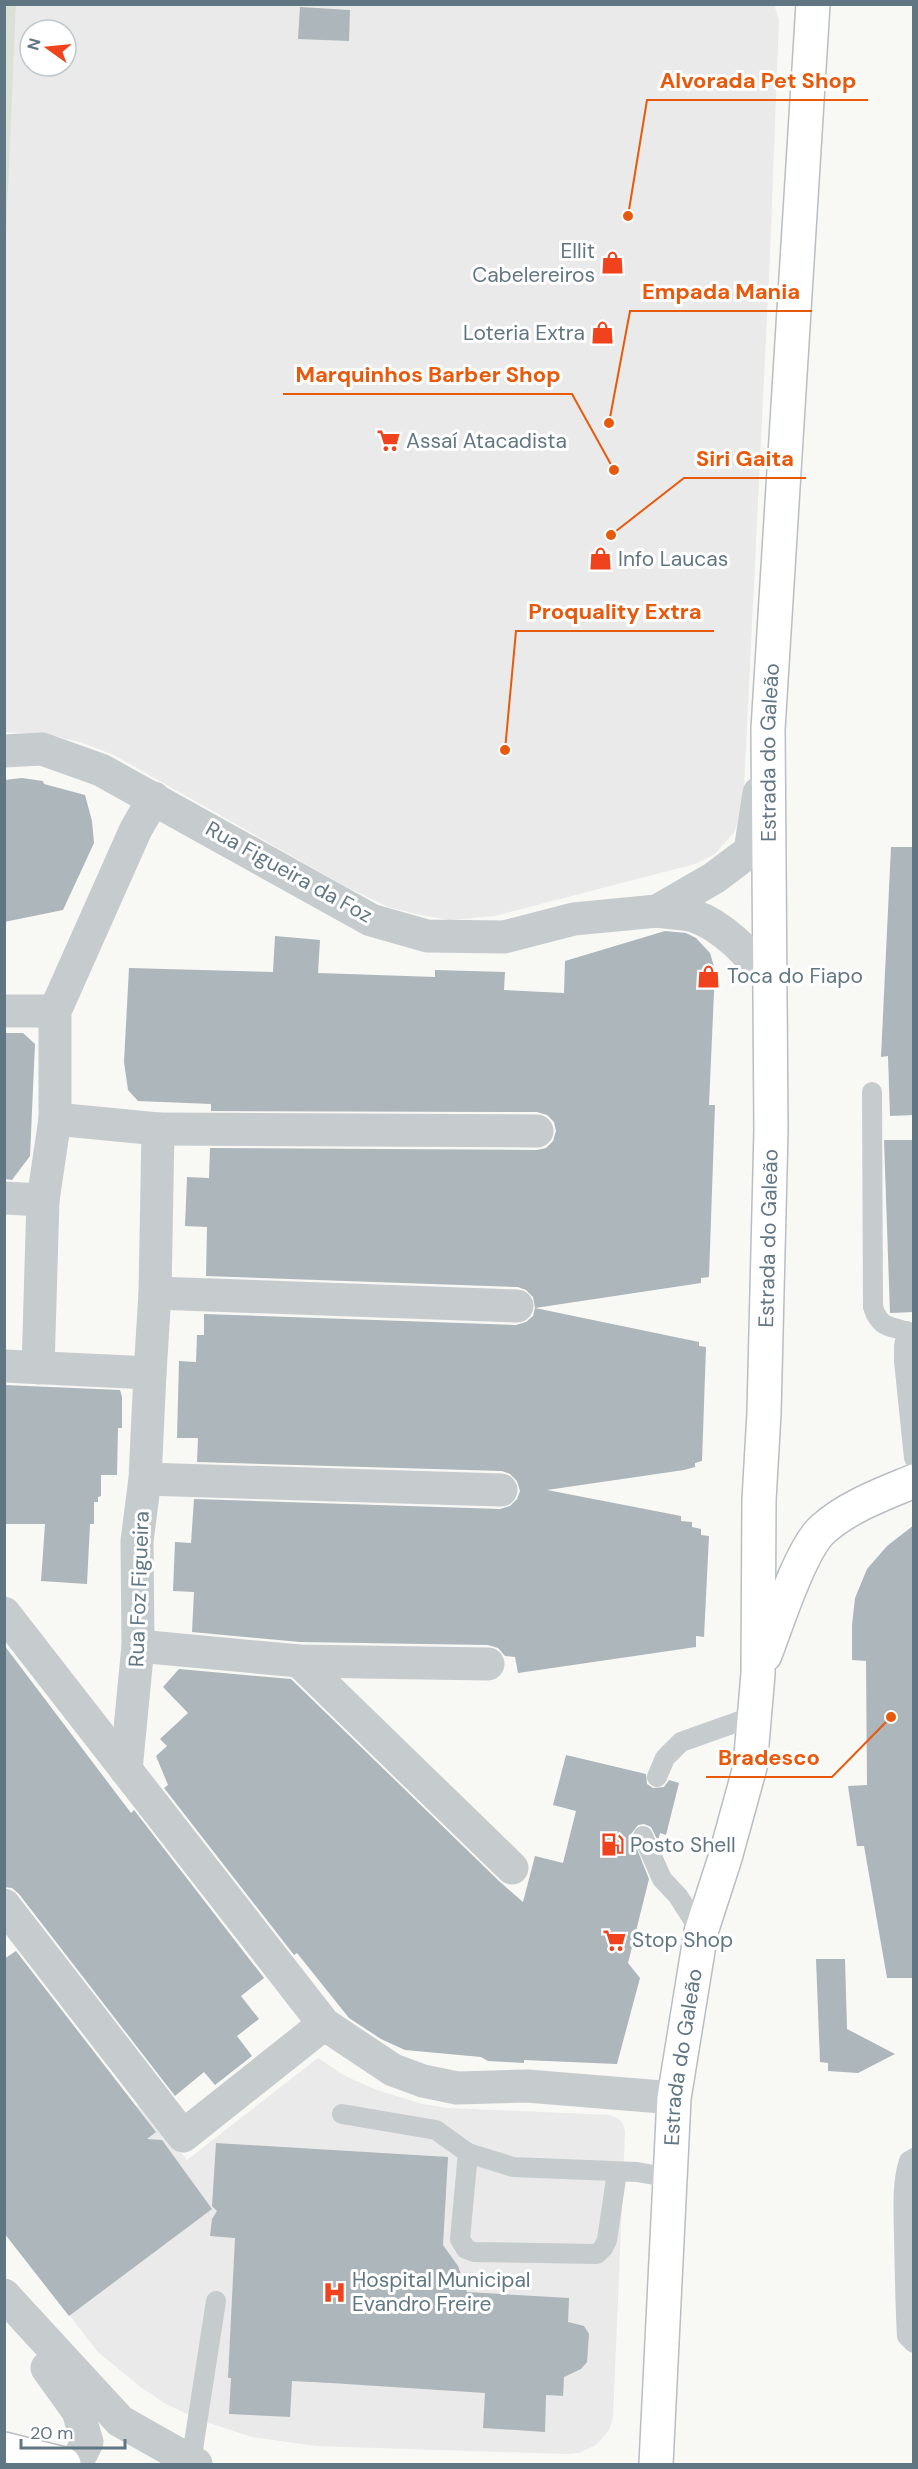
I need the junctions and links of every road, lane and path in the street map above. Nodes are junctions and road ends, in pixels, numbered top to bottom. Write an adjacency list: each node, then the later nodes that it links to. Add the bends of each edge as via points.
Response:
1 (813, 4): 2 (main road, Estrada do Galeão)
2 (768, 729): 5 (street, Rua Figueira da Foz, via 750,851 714,878); 6 (main road, Estrada do Galeão)
3 (4, 751): 4 (street, Rua Figueira da Foz, via 42,749 101,770)
4 (154, 798): 5 (street, Rua Figueira da Foz, via 370,920 427,936 504,937 574,919); 8 (street, via 136,829)
5 (657, 911): 6 (street, Rua Figueira da Foz, via 694,916 712,926 750,956)
6 (769, 978): 31 (main road, Estrada do Galeão, via 771,1130 759,1500)
7 (4, 1011): 8 (street)
8 (55, 1011): 10 (street)
9 (873, 1092): 17 (lane, via 873,1307 884,1326)
10 (55, 1119): 11 (street); 14 (street)
11 (158, 1130): 12 (street); 15 (street, Rua Foz Figueira)
12 (537, 1131)
13 (4, 1198): 14 (street)
14 (43, 1200): 19 (street)
15 (155, 1293): 16 (street); 20 (street, Rua Foz Figueira)
16 (517, 1306)
17 (910, 1334): 21 (lane, via 904,1346 904,1361)
18 (4, 1366): 19 (street)
19 (38, 1368): 20 (street)
20 (150, 1373): 22 (street, Rua Foz Figueira)
21 (914, 1458)
22 (145, 1479): 24 (street); 28 (street, Rua Foz Figueira, via 137,1541)
23 (914, 1481): 25 (main road)
24 (501, 1490)
25 (880, 1495): 26 (main road); 31 (main road, via 847,1511 821,1530 793,1584)
26 (914, 1495)
27 (4, 1613): 33 (street)
28 (138, 1646): 29 (street); 33 (street, Rua Foz Figueira)
29 (299, 1661): 30 (street); 36 (street)
30 (488, 1664)
31 (758, 1674): 32 (main road, Estrada do Galeão)
32 (754, 1716): 34 (lane, via 681,1742 665,1758); 38 (main road, Estrada do Galeão, via 750,1767)
33 (126, 1770): 39 (street)
34 (657, 1777)
35 (643, 1836): 38 (lane, via 662,1879)
36 (512, 1868)
37 (4, 1905): 39 (street, via 183,2136)
38 (701, 1932): 40 (main road, Estrada do Galeão)
39 (324, 2024): 40 (street, via 393,2070 423,2081 457,2088 526,2086)
40 (674, 2098): 45 (main road, Estrada do Galeão)
41 (342, 2114): 42 (lane, via 436,2130)
42 (468, 2153): 44 (lane, via 513,2167); 44 (lane, via 460,2239 466,2249 474,2252 597,2254 608,2240)
43 (914, 2158): 49 (lane, via 909,2161 903,2195 905,2314 907,2336)
44 (617, 2172): 45 (lane)
45 (671, 2178): 54 (main road, Estrada do Galeão)
46 (4, 2295): 51 (street, via 120,2421)
47 (216, 2301): 51 (lane)
48 (4, 2307): 53 (street, via 78,2411 87,2442)
49 (914, 2343)
50 (4, 2449): 52 (main road)
51 (194, 2463)
52 (64, 2464)
53 (76, 2464)
54 (656, 2464)

